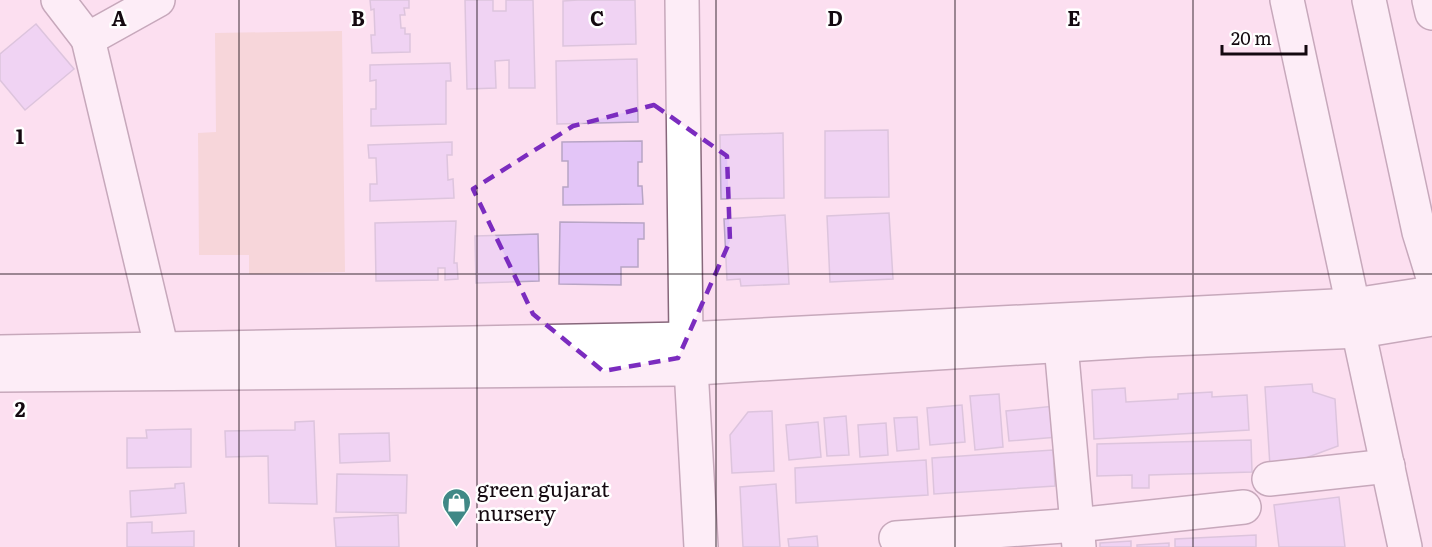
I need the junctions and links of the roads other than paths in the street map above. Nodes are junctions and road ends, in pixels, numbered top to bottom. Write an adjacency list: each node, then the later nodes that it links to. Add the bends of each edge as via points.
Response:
1 (58, 0): 8 (main road)
2 (158, 0): 8 (main road)
3 (682, 0): 16 (main road)
4 (1287, 0): 11 (main road)
5 (1370, 0): 9 (main road, via 1419,232)
6 (1429, 0): 7 (main road)
7 (1432, 13)
8 (88, 39): 14 (main road)
9 (1432, 274)
10 (1432, 293): 11 (main road)
11 (1357, 318): 12 (main road); 13 (main road); 16 (main road); 18 (main road)
12 (1432, 319)
13 (1061, 345): 16 (main road); 21 (main road)
14 (162, 350): 15 (main road); 16 (main road)
15 (0, 352)
16 (688, 353): 17 (main road); 23 (main road)
17 (0, 375)
18 (1388, 466): 19 (main road); 24 (main road)
19 (1269, 479)
20 (1244, 507): 21 (main road)
21 (1078, 536): 22 (main road)
22 (896, 538)
23 (701, 547)
24 (1405, 547)

